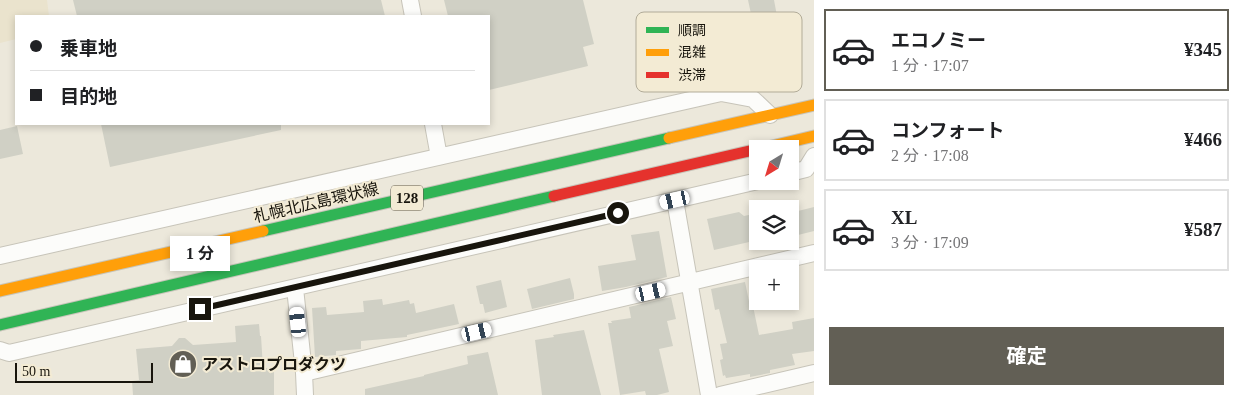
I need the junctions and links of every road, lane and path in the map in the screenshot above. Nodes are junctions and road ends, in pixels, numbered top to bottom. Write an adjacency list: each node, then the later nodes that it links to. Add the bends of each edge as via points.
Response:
1 (410, 0): 2 (street)
2 (413, 15)
3 (814, 105): 4 (main road, 札幌北広島環状線 / 128)
4 (770, 115): 10 (street, via 753,99 721,93); 18 (main road, 札幌北広島環状線 / 128)
5 (433, 125): 10 (street)
6 (814, 136): 7 (main road, 128)
7 (797, 140)
8 (749, 151): 19 (main road, 128)
9 (814, 156): 11 (street, via 806,169)
10 (439, 157): 15 (street)
11 (799, 171)
12 (749, 183): 13 (street)
13 (675, 200): 16 (street); 17 (street)
14 (814, 253): 16 (street)
15 (0, 256)
16 (689, 283): 22 (street); 24 (street)
17 (295, 288): 20 (street, via 9,353); 22 (street)
18 (0, 291)
19 (0, 325)
20 (0, 350)
21 (814, 372): 25 (street)
22 (304, 373): 23 (street)
23 (305, 395)
24 (709, 395)
25 (720, 395)

